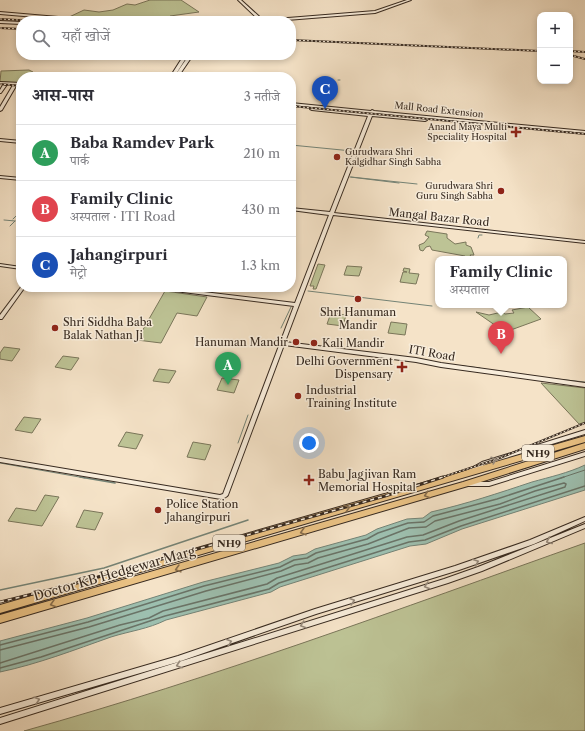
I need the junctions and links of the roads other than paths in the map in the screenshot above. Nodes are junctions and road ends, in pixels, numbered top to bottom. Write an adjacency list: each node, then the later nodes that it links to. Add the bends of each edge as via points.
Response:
1 (238, 0): 6 (street)
2 (410, 0): 7 (street, via 375,12)
3 (0, 13): 4 (street); 5 (street)
4 (31, 16)
5 (35, 16)
6 (256, 16)
7 (296, 18)
8 (0, 22): 9 (street)
9 (16, 23)
10 (183, 60): 12 (street)
11 (188, 60): 13 (street)
12 (175, 72)
13 (179, 72)
14 (2, 86): 15 (street); 16 (street); 18 (street)
15 (16, 86)
16 (13, 87): 17 (street); 21 (street)
17 (16, 87)
18 (0, 92)
19 (296, 105): 22 (street, Mall Road Extension)
20 (296, 107): 22 (street)
21 (0, 110)
22 (372, 113): 23 (street, Mall Road Extension); 24 (street, Mall Road Extension); 30 (street)
23 (585, 132)
24 (585, 135)
25 (0, 140): 26 (street)
26 (16, 142)
27 (0, 177): 28 (street)
28 (16, 179)
29 (296, 210): 30 (street, Mangal Bazar Road)
30 (332, 214): 31 (street, Mangal Bazar Road); 37 (street)
31 (585, 242)
32 (1, 267): 33 (street)
33 (16, 268)
34 (18, 292): 38 (street)
35 (192, 292): 37 (street)
36 (200, 292): 37 (street)
37 (297, 305): 41 (street)
38 (6, 308): 39 (street); 40 (street)
39 (0, 313)
40 (0, 318)
41 (282, 342): 42 (street, ITI Road); 47 (street, via 223,497)
42 (585, 385)
43 (585, 432): 48 (street, one-way to 43, via 484,463)
44 (585, 439): 48 (highway, NH9)
45 (585, 446): 49 (highway, NH9)
46 (585, 454): 49 (street, via 489,484)
47 (0, 460)
48 (459, 477): 51 (highway, Doctor KB Hedgewar Marg / NH9, one-way to 48)
49 (465, 484): 52 (highway, Doctor KB Hedgewar Marg, one-way to 52)
50 (584, 522): 53 (street, one-way to 50, via 178,659 315,612 457,568); 54 (street, one-way to 54, via 487,566 446,580)
51 (0, 609)
52 (0, 619)
53 (0, 711)
54 (0, 721)

